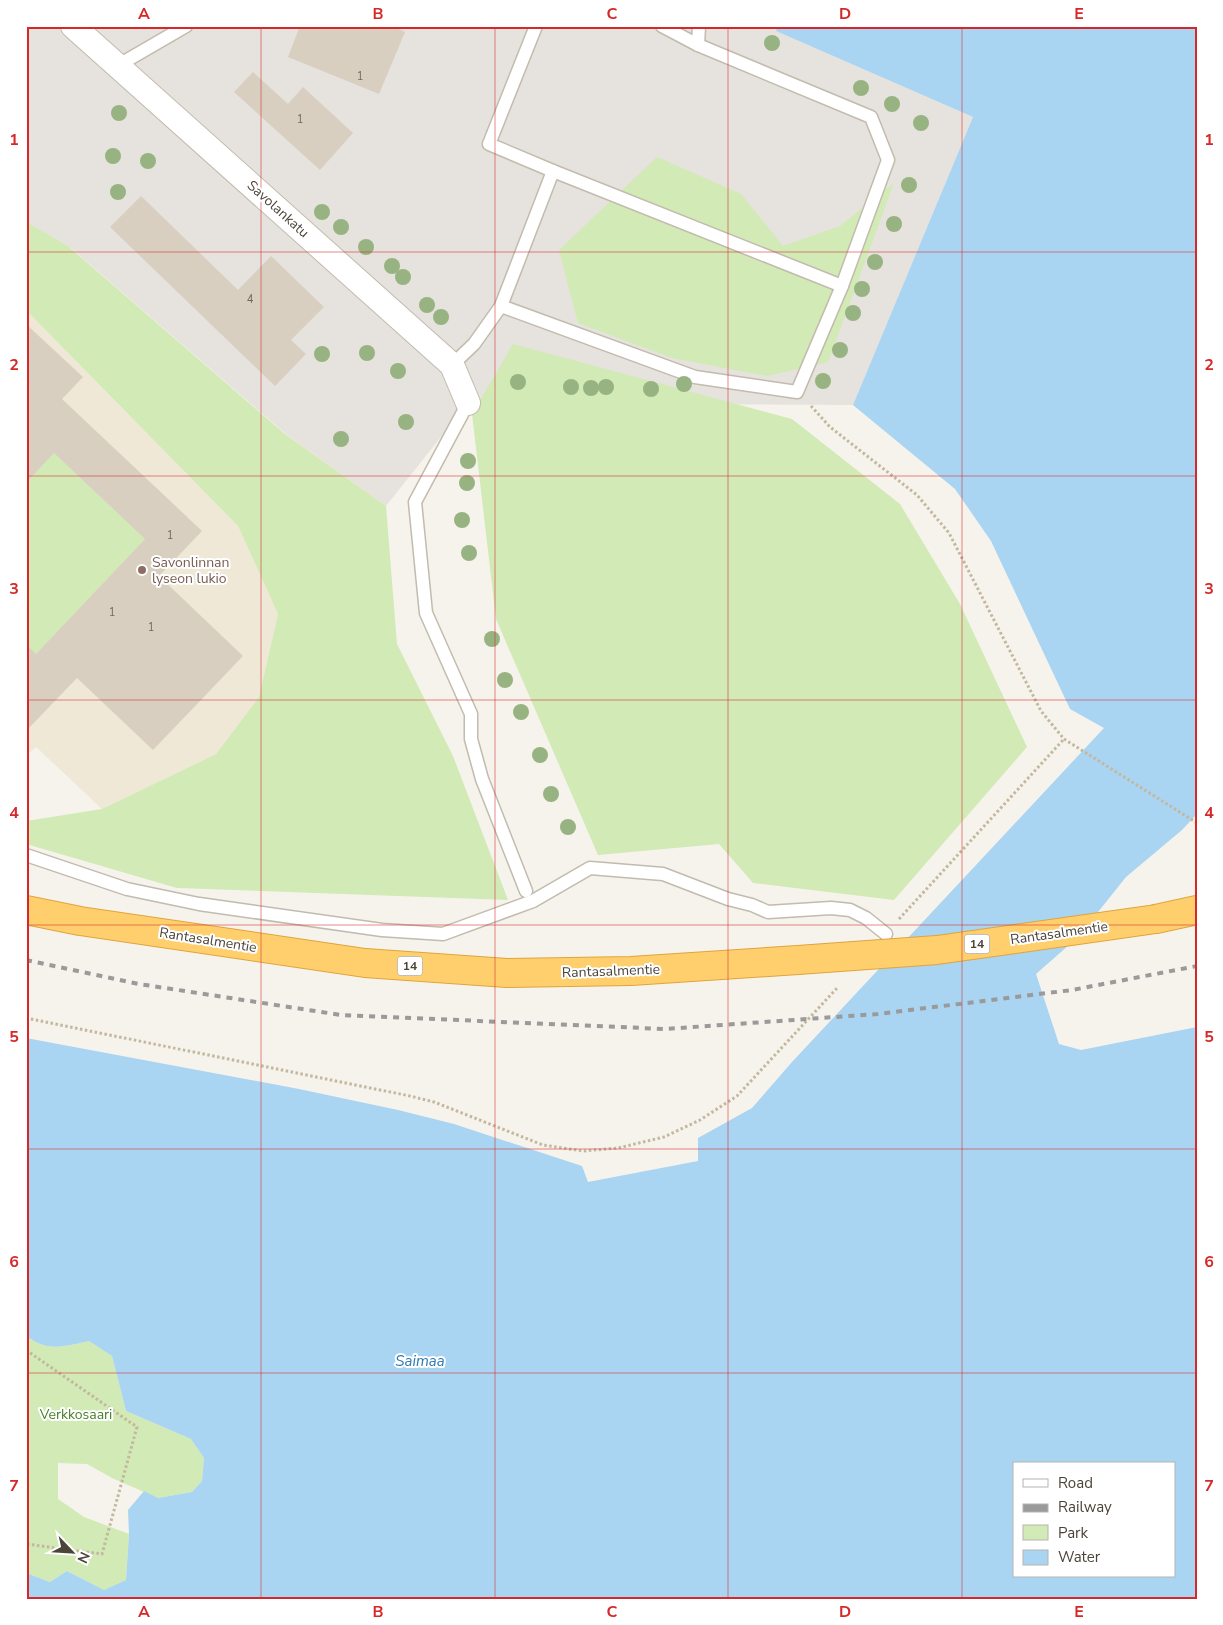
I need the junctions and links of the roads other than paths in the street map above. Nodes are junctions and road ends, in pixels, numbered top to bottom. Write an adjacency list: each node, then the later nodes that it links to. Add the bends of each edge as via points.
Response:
1 (72, 26): 7 (street, Savolankatu)
2 (186, 26): 7 (lane)
3 (536, 26): 8 (lane, via 489,144)
4 (662, 26): 6 (lane)
5 (699, 26): 6 (lane)
6 (698, 45): 9 (lane, via 871,117 888,160)
7 (117, 66): 11 (street, Savolankatu)
8 (553, 170): 9 (lane); 10 (lane)
9 (842, 286): 10 (lane, via 797,392 695,377)
10 (501, 306): 11 (lane, via 474,344)
11 (452, 365): 12 (street, Savolankatu)
12 (468, 404): 14 (lane, via 415,502 426,613 471,714 471,739 482,779)
13 (26, 856): 17 (lane, via 127,889 199,904 382,930 443,934 533,901 590,868 663,874 768,912 850,910)
14 (526, 892)
15 (26, 910): 16 (highway, Rantasalmentie / 14, bridge, via 80,921 365,963 568,973 937,950)
16 (1197, 910)
17 (886, 934)

